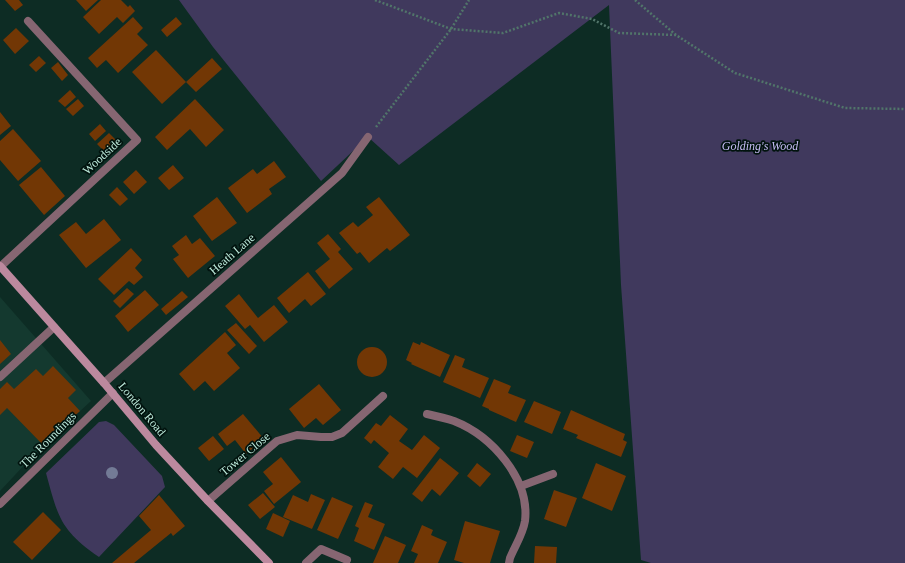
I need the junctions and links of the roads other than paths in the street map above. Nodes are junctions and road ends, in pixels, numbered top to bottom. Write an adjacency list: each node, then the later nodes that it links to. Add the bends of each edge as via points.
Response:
1 (28, 21): 3 (street, Woodside, via 137,140)
2 (368, 137): 6 (street, Heath Lane, via 342,173)
3 (0, 267): 4 (main road, London Road)
4 (54, 327): 5 (street); 6 (main road, London Road)
5 (0, 377)
6 (104, 383): 7 (main road, London Road)
7 (113, 393): 12 (main road, London Road, via 156,445); 13 (street, The Roundings)
8 (383, 396): 12 (street, Tower Close, via 342,433 332,437 297,435 277,441)
9 (427, 414): 11 (street, via 454,421 474,432 508,463)
10 (553, 474): 11 (street)
11 (521, 486): 17 (street, via 526,511 525,523)
12 (208, 501): 15 (main road, London Road)
13 (0, 504)
14 (347, 560): 16 (street, via 321,550)
15 (269, 563)
16 (306, 563)
17 (510, 563)

